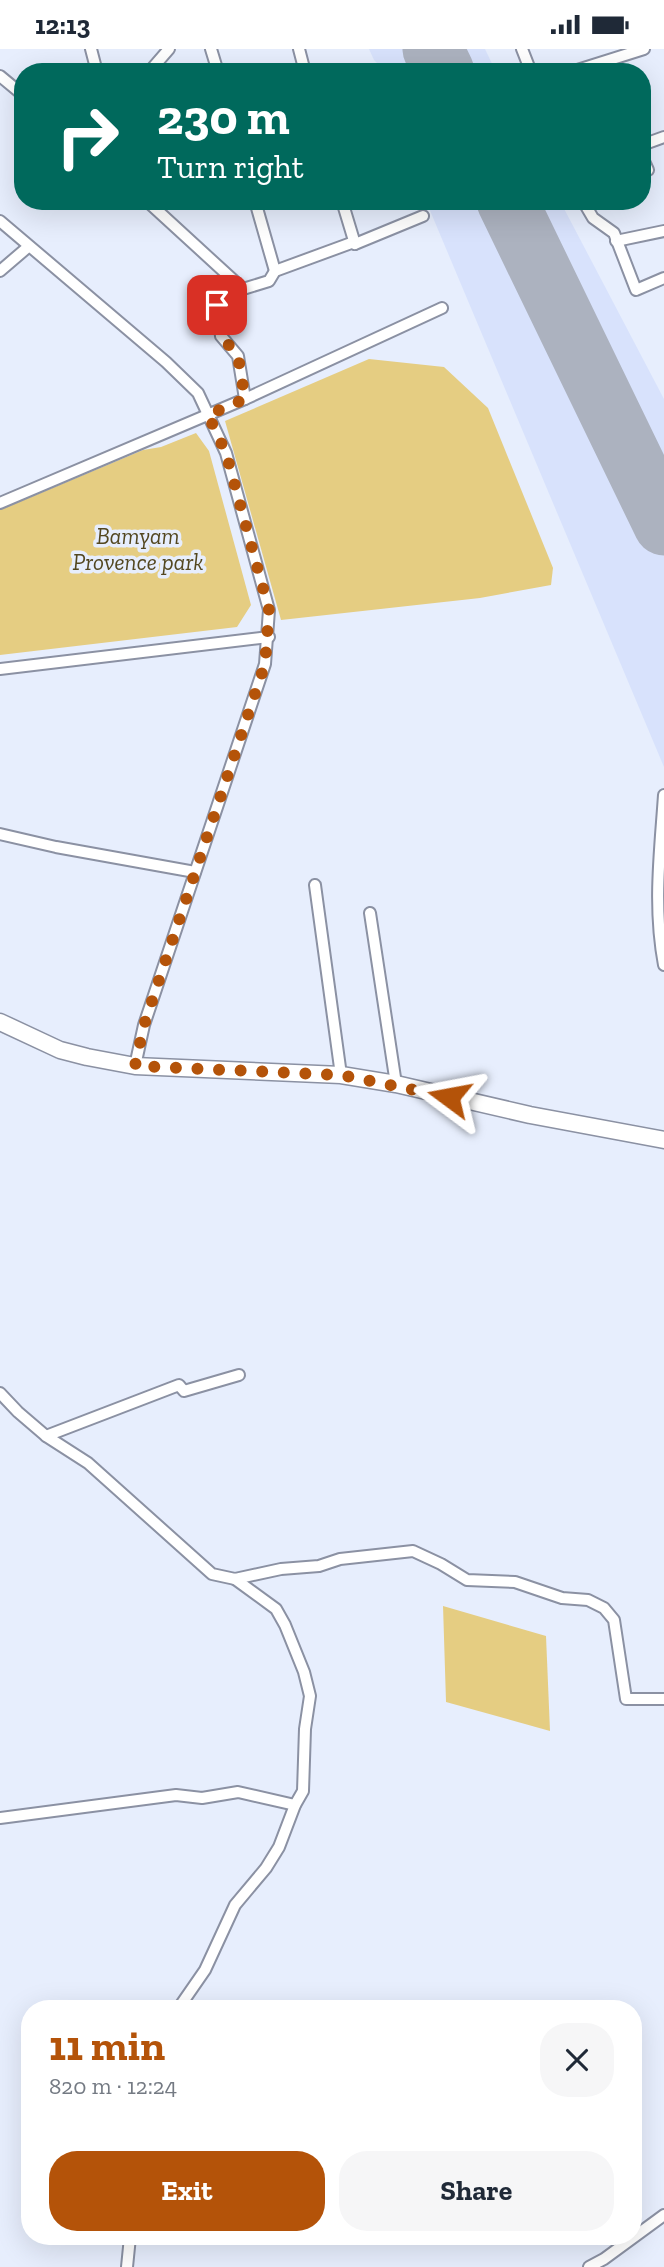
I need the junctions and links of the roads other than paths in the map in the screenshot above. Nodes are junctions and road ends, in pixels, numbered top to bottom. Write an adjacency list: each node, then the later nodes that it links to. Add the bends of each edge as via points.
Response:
1 (169, 49): 3 (street)
2 (644, 49): 4 (street)
3 (157, 63)
4 (600, 63)
5 (0, 76): 6 (street)
6 (14, 88)
7 (158, 210): 13 (street)
8 (167, 210): 13 (street)
9 (258, 210): 20 (street)
10 (345, 210): 17 (street)
11 (588, 210): 16 (street, via 614,233)
12 (423, 216): 17 (street)
13 (170, 220): 22 (street)
14 (0, 221): 18 (street)
15 (664, 231): 16 (street)
16 (616, 241): 21 (street, via 636,290)
17 (355, 244): 20 (street)
18 (28, 247): 19 (street); 25 (street, via 166,362 198,393)
19 (0, 271)
20 (275, 271): 22 (street, via 269,281)
21 (664, 278)
22 (243, 289): 24 (street, via 217,305 221,336 238,356)
23 (442, 308): 24 (street)
24 (245, 399): 25 (street)
25 (208, 415): 26 (street); 27 (street, via 226,453 269,610)
26 (0, 503)
27 (269, 638): 28 (street); 31 (street, via 265,664)
28 (0, 669)
29 (664, 795): 34 (street, via 657,929)
30 (0, 834): 31 (street)
31 (195, 872): 36 (street, via 144,1025)
32 (315, 885): 37 (street)
33 (370, 913): 38 (street)
34 (664, 965)
35 (1, 1023): 36 (street, via 60,1050)
36 (135, 1066): 37 (street)
37 (341, 1075): 38 (street)
38 (396, 1084): 39 (street)
39 (664, 1140)
40 (239, 1375): 42 (street, via 184,1391 179,1385)
41 (0, 1393): 42 (street)
42 (46, 1436): 43 (street, via 88,1463 212,1574)
43 (234, 1579): 44 (street, via 413,1551 467,1580 515,1582 604,1608 614,1620 626,1699); 45 (street, via 276,1609 304,1672 310,1696 304,1729 303,1791)
44 (664, 1699)
45 (295, 1805): 46 (street, via 238,1792 202,1798 176,1795); 47 (street, via 279,1847 234,1905 205,1970)
46 (0, 1818)
47 (184, 2000)
48 (664, 2215): 49 (street)
49 (642, 2231)
50 (129, 2245): 52 (street)
51 (623, 2245): 53 (street)
52 (127, 2267)
53 (589, 2267)

